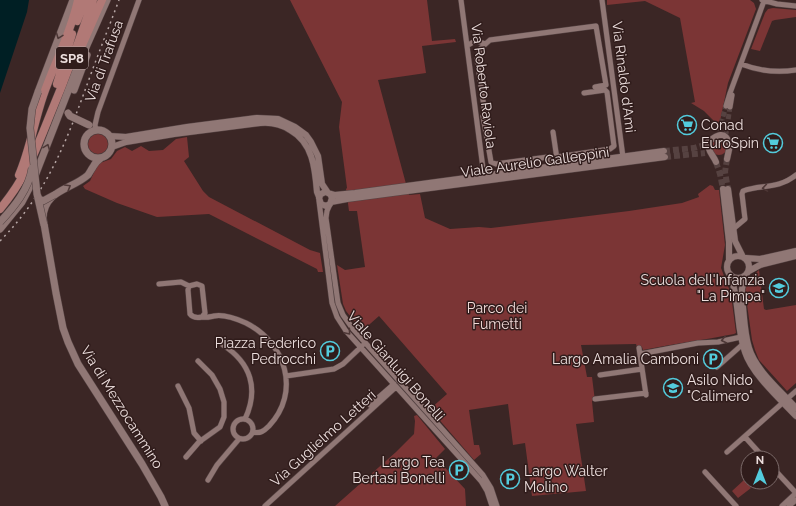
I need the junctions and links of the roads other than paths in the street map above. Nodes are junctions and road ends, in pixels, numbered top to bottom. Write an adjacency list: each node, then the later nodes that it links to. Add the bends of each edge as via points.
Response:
1 (73, 0): 30 (main road, one-way to 30, bridge, via 32,109 30,128)
2 (78, 0): 45 (main road, via 42,100 22,169)
3 (85, 0): 22 (main road, SP8)
4 (93, 0): 20 (main road, SP8)
5 (102, 0): 20 (main road)
6 (107, 0): 12 (main road)
7 (139, 0): 23 (street, Via di Trafusa, via 98,112)
8 (461, 0): 13 (street, Via Roberto Raviola)
9 (602, 0): 32 (street, Via Rinaldo d'Ami)
10 (763, 0): 11 (street); 16 (street)
11 (796, 6)
12 (95, 28): 23 (main road, bridge, via 83,68 67,106 70,116 89,125); 48 (main road, one-way to 12, via 22,202 33,181)
13 (468, 44): 14 (street, via 473,41); 15 (street); 37 (street, Via Roberto Raviola)
14 (485, 44): 15 (street); 18 (street, via 490,40 596,26 606,83)
15 (480, 49): 35 (street, via 477,58 491,162 496,164 548,157)
16 (741, 64): 17 (street, via 768,71); 21 (street)
17 (796, 70)
18 (595, 86)
19 (584, 93): 31 (street, via 605,90 607,92 614,146 610,149)
20 (58, 96): 22 (main road, SP8)
21 (728, 107)
22 (50, 116): 45 (main road, SP8, via 30,164)
23 (95, 131): 25 (main road, via 102,131); 33 (main road, via 85,139 85,148 92,157)
24 (553, 132): 31 (street)
25 (110, 136): 28 (main road); 39 (street, via 126,137 260,118 278,119 296,127 311,142 318,158 322,184)
26 (710, 141): 27 (street); 29 (street, via 708,146 711,156 723,157); 29 (street, via 717,134 726,136 730,143)
27 (704, 145)
28 (112, 147): 33 (main road); 43 (street, Viale Gianluigi Bonelli, via 126,142 187,132 263,123 274,124 293,132 307,146 313,161)
29 (729, 152): 34 (street)
30 (33, 156): 40 (main road, bridge); 46 (main road, bridge, via 28,183)
31 (557, 157): 35 (street)
32 (623, 157): 35 (street, Viale Aurelio Galleppini); 38 (street, Viale Aurelio Galleppini, via 665,154)
33 (102, 158): 41 (main road, Via di Mezzocammino, one-way to 33, via 82,179)
34 (727, 159)
35 (555, 166): 37 (street, Viale Aurelio Galleppini)
36 (796, 175): 49 (street, one-way to 49, via 775,186 744,191 742,193 745,219)
37 (484, 176): 38 (street, Viale Aurelio Galleppini)
38 (408, 188): 42 (street)
39 (329, 193): 42 (street); 43 (street, via 323,193); 44 (street)
40 (37, 194): 41 (main road, Via di Mezzocammino, bridge, via 39,199 43,200); 47 (main road, Via di Mezzocammino, bridge)
41 (54, 195): 47 (main road, Via di Mezzocammino, bridge, via 44,207)
42 (346, 196): 44 (street)
43 (319, 199): 44 (street, via 323,205); 63 (street, Viale Gianluigi Bonelli, one-way to 63, via 334,309 343,326)
44 (331, 202): 60 (street, Viale Gianluigi Bonelli, via 326,218 338,303 345,319)
45 (2, 207)
46 (0, 222)
47 (44, 225): 94 (main road, Via di Mezzocammino, via 64,332 74,356 139,458)
48 (0, 229)
49 (733, 229): 52 (street, via 735,244); 53 (street, via 726,189)
50 (796, 250): 52 (street, via 760,259)
51 (796, 256): 54 (street, via 760,265)
52 (744, 257): 53 (street, via 734,256); 54 (street, via 750,264)
53 (729, 260): 55 (street, via 727,267)
54 (747, 273): 55 (street, via 737,278); 75 (street, via 742,294 749,347 757,365)
55 (730, 274): 59 (street, via 736,293)
56 (159, 284): 57 (street, via 178,282)
57 (189, 286): 58 (street, via 202,286); 58 (street, via 190,314 195,317)
58 (204, 315): 70 (street, via 239,320 263,334 278,353)
59 (741, 336): 61 (street); 65 (street, one-way to 65)
60 (366, 343): 63 (street); 97 (street, Viale Gianluigi Bonelli, via 483,475)
61 (743, 344): 67 (street); 75 (street, via 754,370)
62 (223, 345): 79 (street, via 242,362 250,379 252,398)
63 (361, 347): 70 (street, via 338,367); 71 (street, Viale Gianluigi Bonelli)
64 (639, 348): 65 (street)
65 (640, 354): 68 (street)
66 (198, 361): 80 (street, via 212,374 221,391 224,408)
67 (717, 367)
68 (642, 369): 69 (street); 74 (street, via 646,395)
69 (600, 375)
70 (286, 376): 82 (street, via 286,396 280,411 264,430 259,433)
71 (395, 385): 76 (street); 95 (street, Via Guglielmo Letteri); 96 (street, Viale Gianluigi Bonelli, via 481,481)
72 (178, 386): 85 (street, via 189,408 194,434)
73 (796, 391): 75 (street)
74 (595, 399)
75 (785, 401): 77 (street); 78 (street); 83 (street)
76 (370, 405)
77 (796, 408)
78 (796, 416)
79 (245, 419): 81 (street, via 237,421); 82 (street, via 253,425)
80 (222, 425): 81 (street); 85 (street)
81 (233, 427): 84 (street, via 233,433)
82 (253, 432): 84 (street, via 248,438)
83 (745, 436): 86 (street); 87 (street)
84 (239, 439): 91 (street)
85 (201, 441): 88 (street)
86 (757, 450)
87 (727, 452)
88 (186, 457)
89 (705, 472): 98 (street)
90 (780, 475): 92 (street)
91 (208, 480)
92 (796, 493): 99 (street)
93 (796, 500): 100 (street)
94 (165, 506)
95 (265, 506)
96 (492, 506)
97 (497, 506)
98 (736, 506)
99 (782, 506)
100 (789, 506)

